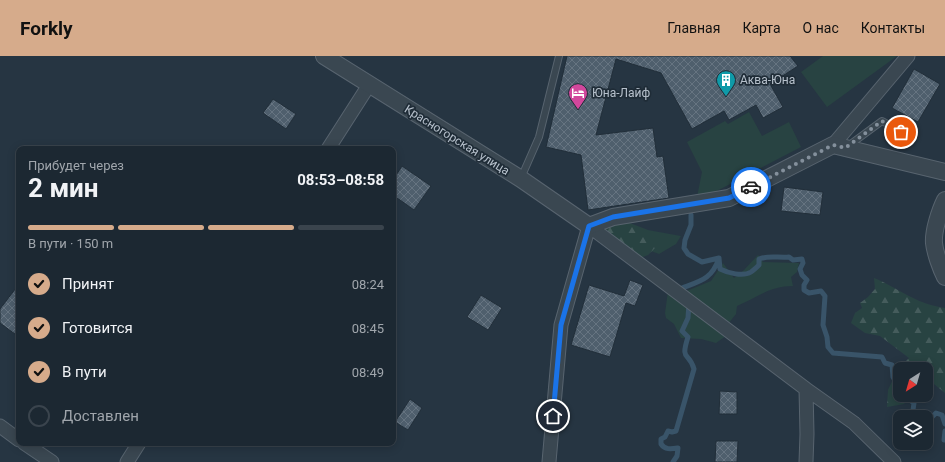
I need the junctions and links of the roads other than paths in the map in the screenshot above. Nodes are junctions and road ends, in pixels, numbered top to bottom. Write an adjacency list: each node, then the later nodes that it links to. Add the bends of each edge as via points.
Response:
1 (324, 56): 4 (street, Красногорская улица)
2 (559, 56): 9 (lane, via 539,137)
3 (908, 56): 7 (street)
4 (369, 85): 6 (street); 9 (street, Красногорская улица)
5 (901, 132): 7 (lane, via 882,121)
6 (330, 146)
7 (839, 146): 8 (street); 11 (street, via 729,198 613,217)
8 (945, 172)
9 (521, 179): 11 (street, Красногорская улица)
10 (945, 200): 12 (street, via 939,212 934,243)
11 (589, 226): 13 (street); 20 (street, via 561,325)
12 (945, 277)
13 (806, 389): 21 (street); 22 (street, via 854,423)
14 (0, 426): 15 (street)
15 (16, 438)
16 (28, 446): 18 (street)
17 (137, 446): 19 (street)
18 (52, 462)
19 (127, 462)
20 (549, 462)
21 (806, 462)
22 (894, 462)

